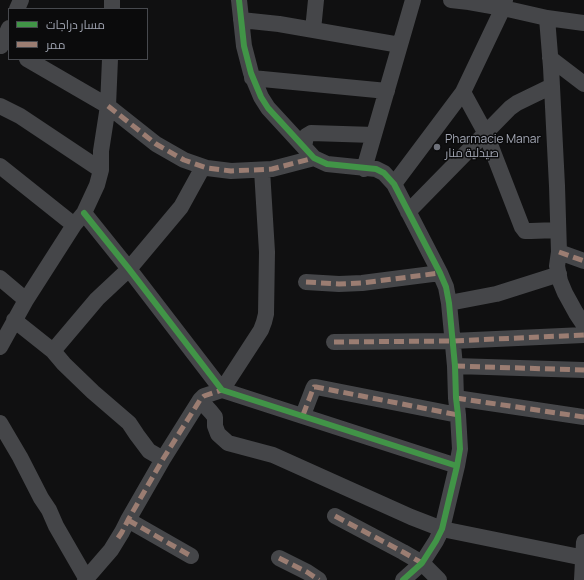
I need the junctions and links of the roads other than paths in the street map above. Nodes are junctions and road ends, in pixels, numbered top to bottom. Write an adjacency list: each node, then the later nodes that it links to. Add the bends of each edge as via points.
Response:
1 (239, 0): 7 (street)
2 (316, 0): 9 (street)
3 (413, 0): 11 (street)
4 (450, 0): 5 (street)
5 (504, 4): 6 (street); 20 (street)
6 (547, 18): 8 (street); 13 (street)
7 (241, 20): 9 (street); 16 (street)
8 (584, 23)
9 (313, 30): 11 (street)
10 (8, 31): 12 (street)
11 (400, 45): 19 (street)
12 (3, 47)
13 (550, 58): 17 (street); 18 (street)
14 (29, 60): 22 (street)
15 (110, 60): 22 (street)
16 (252, 78): 19 (street); 25 (street, via 268,108)
17 (584, 84)
18 (552, 86): 23 (street, via 510,108); 34 (street)
19 (387, 91): 24 (street)
20 (463, 92): 23 (street); 31 (street)
21 (0, 106): 29 (street, via 20,116)
22 (108, 106): 27 (street, via 156,144 184,160); 29 (street, via 101,151)
23 (486, 134): 32 (street); 34 (street, via 525,231)
24 (374, 135): 25 (street, via 311,133 306,136); 28 (street)
25 (309, 152): 28 (street, via 327,164); 30 (street, via 272,169)
26 (0, 166): 33 (street)
27 (203, 167): 30 (street, via 231,171); 37 (street, via 181,207)
28 (364, 169): 31 (street, via 384,173)
29 (101, 170): 33 (street, via 97,185)
30 (262, 170): 55 (street, via 267,252 266,314 261,330)
31 (394, 184): 32 (street)
32 (408, 212): 38 (street)
33 (79, 219): 37 (street); 43 (street)
34 (558, 230): 35 (street)
35 (559, 252): 36 (street); 39 (street)
36 (584, 261)
37 (129, 269): 52 (street, via 97,299); 55 (street)
38 (440, 273): 41 (street, via 362,283); 45 (street)
39 (559, 274): 42 (street); 45 (street, via 496,294)
40 (0, 278): 43 (street)
41 (306, 282)
42 (565, 292): 44 (street); 47 (street)
43 (26, 300): 46 (street)
44 (584, 300)
45 (449, 303): 49 (street)
46 (14, 320): 51 (street); 52 (street)
47 (584, 325)
48 (584, 335): 49 (street)
49 (452, 341): 50 (street); 53 (street)
50 (334, 342)
51 (0, 347)
52 (53, 351): 62 (street, via 93,392 129,422 149,451)
53 (455, 366): 54 (street); 56 (street)
54 (584, 370)
55 (222, 390): 57 (street); 58 (street)
56 (456, 398): 59 (street); 60 (street)
57 (200, 400): 62 (street); 66 (street, via 215,417 218,434 228,443 273,456)
58 (303, 415): 59 (street, via 316,387); 63 (street)
59 (458, 415): 63 (street, via 460,449)
60 (584, 417)
61 (0, 423): 71 (street)
62 (163, 459): 65 (street)
63 (457, 466): 66 (street)
64 (335, 516): 70 (street)
65 (128, 520): 68 (street); 71 (street, via 111,550)
66 (442, 529): 67 (street); 70 (street)
67 (584, 552): 75 (street)
68 (191, 556)
69 (278, 558): 72 (street)
70 (422, 564): 73 (street); 74 (street)
71 (86, 579)
72 (319, 580)
73 (403, 580)
74 (439, 580)
75 (582, 580)

